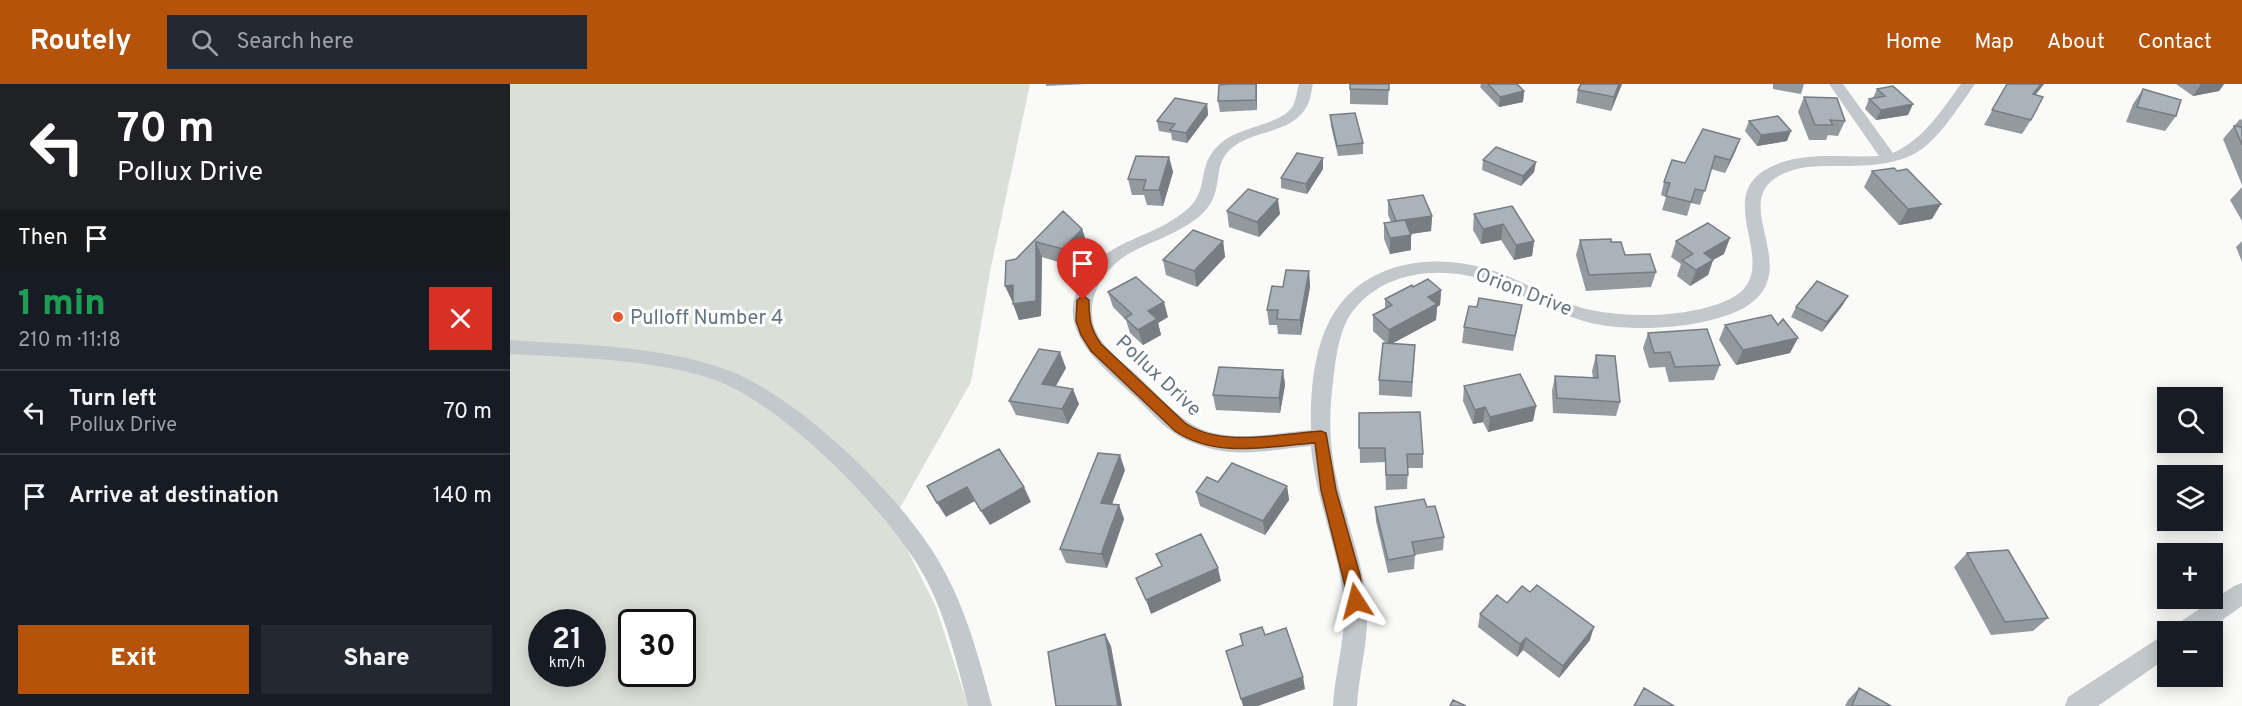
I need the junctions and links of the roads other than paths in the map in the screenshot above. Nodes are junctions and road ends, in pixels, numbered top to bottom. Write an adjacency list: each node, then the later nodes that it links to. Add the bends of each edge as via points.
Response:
1 (1306, 84): 6 (street, Pollux Drive, via 1294,113 1242,135 1219,152 1210,169 1208,196 1196,210 1122,249 1095,272 1082,311 1087,335 1096,348 1192,435 1222,444)
2 (1836, 84): 4 (street)
3 (1968, 84): 4 (street, Orion Drive, via 1924,141)
4 (1889, 159): 6 (street, Orion Drive, via 1803,162 1768,174 1751,197 1752,217 1763,254 1758,284 1738,303 1707,313 1625,321 1593,317 1491,276 1453,267 1414,269 1381,279 1354,298 1337,323 1324,378)
5 (510, 347): 10 (street, via 612,354 679,365 741,383 778,405 830,450 895,516 934,573 954,616)
6 (1321, 437): 11 (street, Orion Drive, via 1329,490 1356,601)
7 (2242, 593): 8 (street)
8 (2201, 621)
9 (2157, 652): 12 (street)
10 (980, 706)
11 (1345, 706)
12 (2078, 706)

